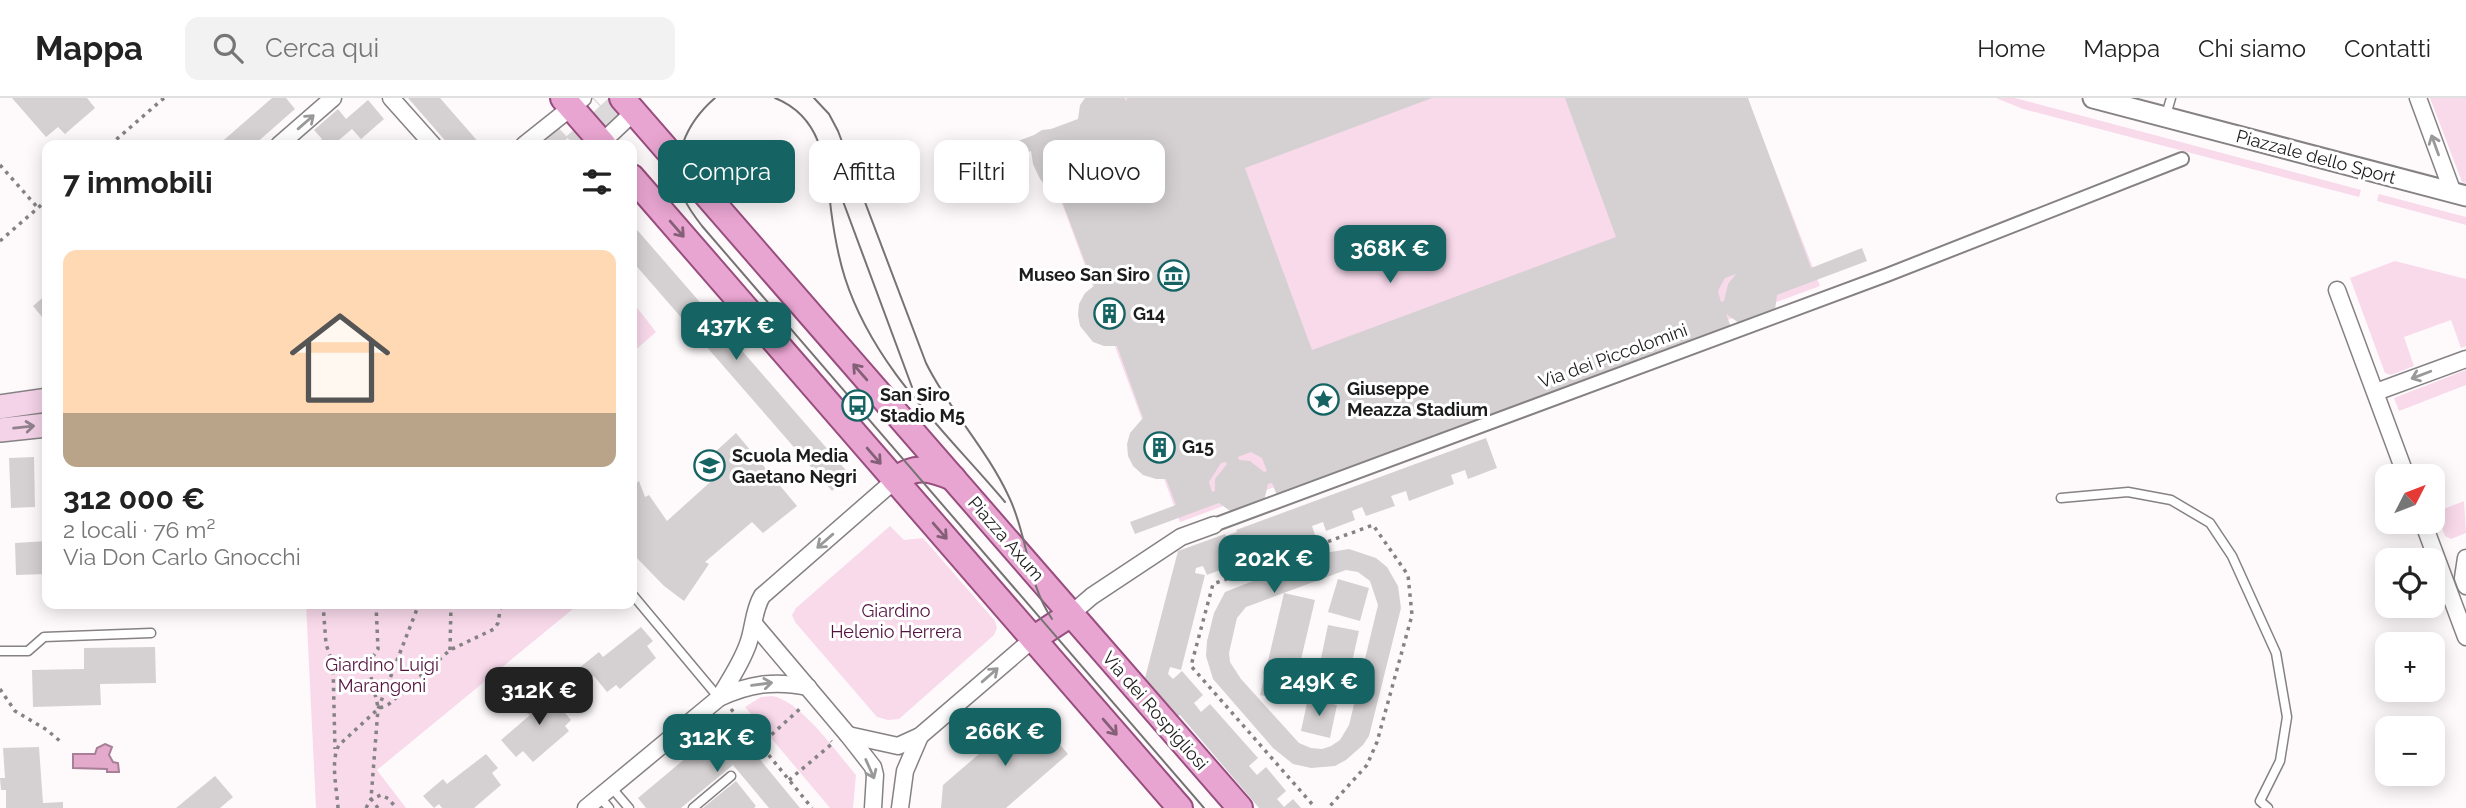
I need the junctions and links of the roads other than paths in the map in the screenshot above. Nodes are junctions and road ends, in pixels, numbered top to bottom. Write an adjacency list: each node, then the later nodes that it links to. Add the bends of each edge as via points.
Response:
1 (334, 98): 8 (street, one-way to 1)
2 (391, 98): 9 (street)
3 (2093, 98): 7 (street, Piazzale dello Sport)
4 (2418, 98): 15 (street, one-way to 4)
5 (572, 101): 10 (street); 11 (main road)
6 (628, 105): 12 (street); 24 (main road, Piazza Axum, one-way to 6)
7 (2168, 107): 15 (street, Piazzale dello Sport)
8 (285, 140)
9 (429, 140)
10 (529, 140)
11 (598, 140)
12 (604, 140)
13 (2182, 159): 27 (street, Via dei Piccolomini, via 1887,275)
14 (637, 183): 25 (main road, one-way to 25)
15 (2459, 194)
16 (2337, 290): 18 (street)
17 (2466, 359): 18 (street, one-way to 18)
18 (2376, 393): 23 (street)
19 (42, 401): 20 (main road)
20 (0, 407)
21 (42, 426): 22 (main road, one-way to 21)
22 (0, 430)
23 (2402, 464)
24 (953, 479): 25 (main road, via 928,468 906,471); 32 (main road, Piazza Axum)
25 (895, 480): 33 (street, one-way to 33, via 762,596 755,606); 36 (main road, one-way to 36)
26 (2061, 498): 51 (lane, via 2128,492 2171,500 2210,523 2232,555 2276,653 2287,717 2280,761 2260,801)
27 (1214, 525): 32 (street, Via dei Piccolomini, via 1181,537)
28 (2427, 534): 35 (street)
29 (2466, 558): 30 (street)
30 (2466, 586)
31 (637, 600): 39 (lane)
32 (1071, 614): 36 (main road); 50 (main road, Via dei Rospigliosi)
33 (755, 625): 38 (street); 39 (street, via 739,666)
34 (151, 633): 37 (lane, via 44,637 28,651)
35 (2466, 637)
36 (1033, 639): 41 (street, one-way to 36); 49 (main road, one-way to 49)
37 (0, 651)
38 (807, 687): 39 (street, one-way to 38, via 770,682); 40 (street)
39 (719, 698): 43 (street)
40 (848, 735): 41 (street, via 898,746); 47 (street, one-way to 47, via 873,767)
41 (920, 736): 48 (street, via 905,771)
42 (731, 776): 46 (lane)
43 (607, 797): 44 (street); 45 (lane)
44 (586, 808)
45 (629, 808)
46 (692, 808)
47 (873, 808)
48 (900, 808)
49 (1180, 808)
50 (1240, 808)
51 (2268, 808)

